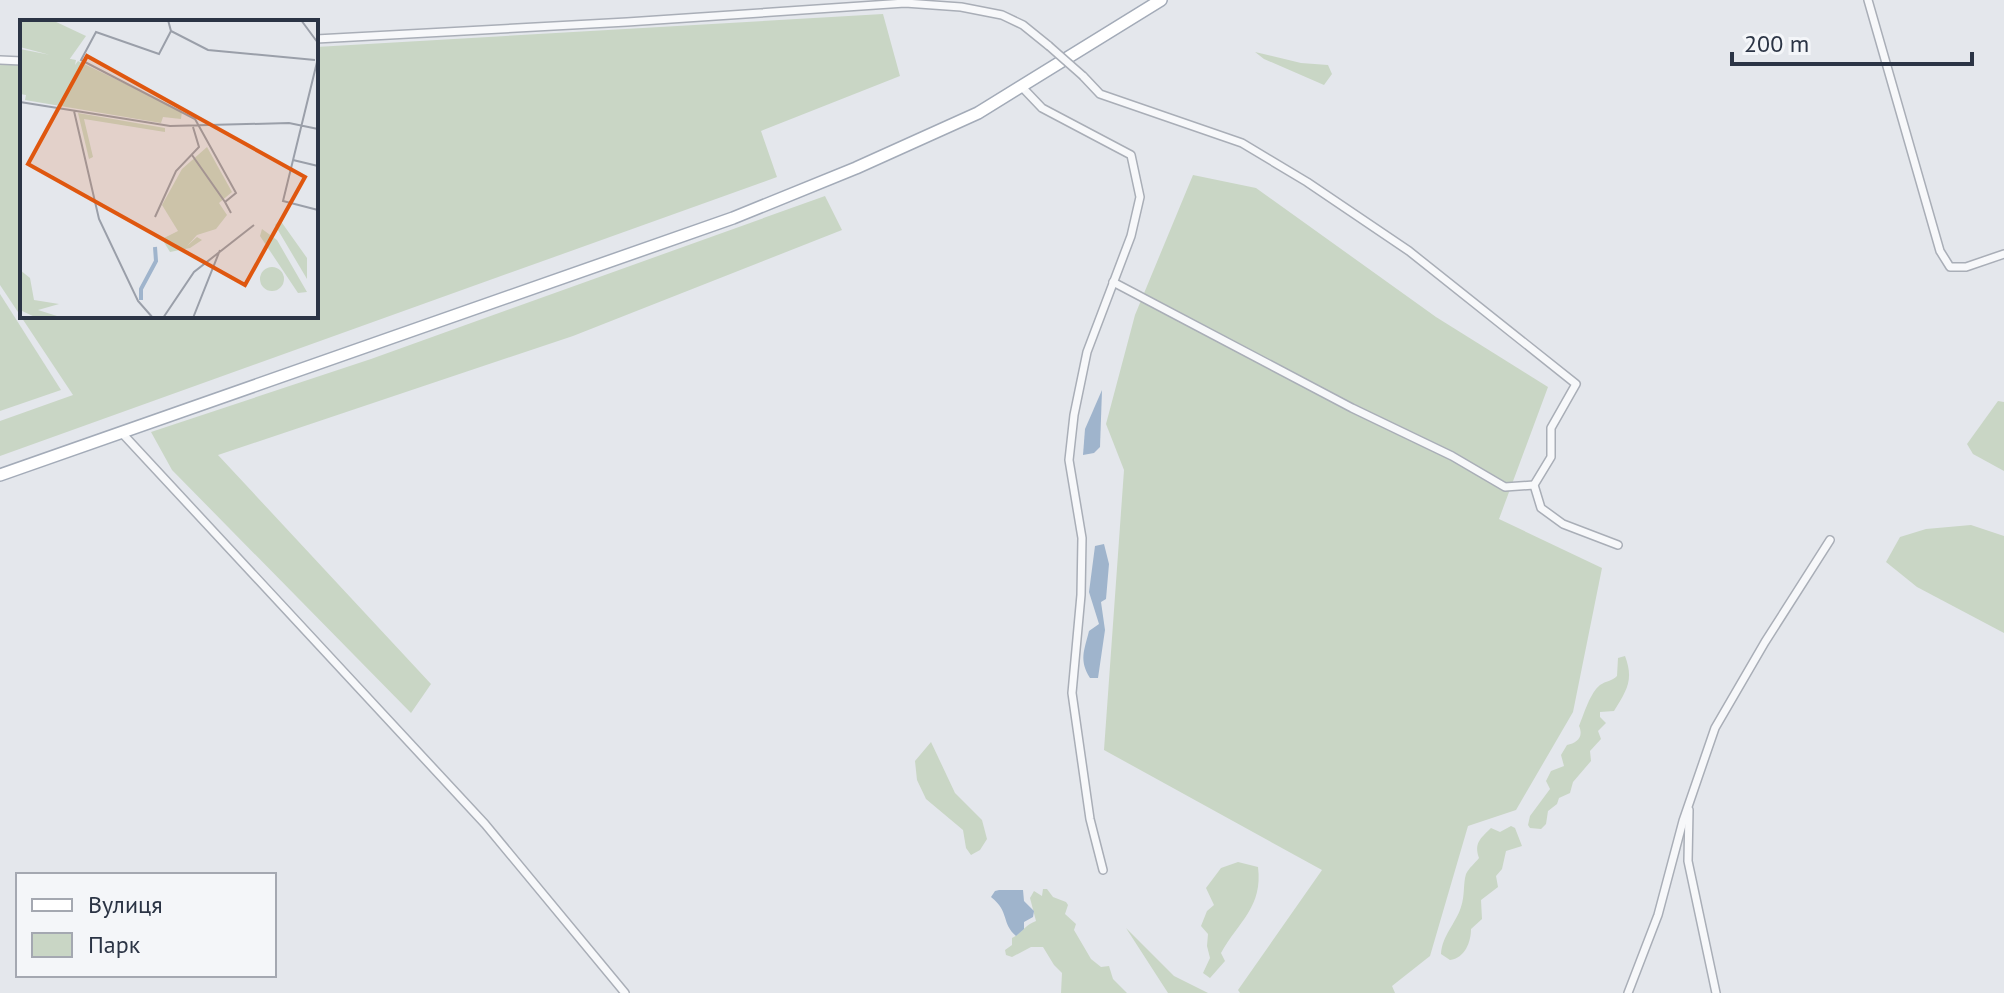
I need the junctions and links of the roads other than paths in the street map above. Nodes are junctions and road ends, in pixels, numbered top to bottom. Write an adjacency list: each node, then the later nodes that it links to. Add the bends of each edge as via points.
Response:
1 (1161, 0): 6 (main road)
2 (1868, 0): 7 (street, via 1940,251 1950,267)
3 (318, 39): 11 (street, bridge, via 905,3 1002,15 1023,25 1100,94 1242,143 1307,182 1409,251 1576,384 1551,428 1551,457)
4 (0, 60): 5 (street)
5 (20, 61)
6 (1021, 86): 8 (street, via 1042,108 1131,155 1140,197); 9 (main road, via 964,119 733,218)
7 (2004, 254)
8 (1113, 282): 11 (street, via 1505,487); 15 (street, via 1087,352 1069,460 1082,538 1072,693 1090,819)
9 (121, 432): 10 (main road); 16 (street, via 485,824)
10 (0, 475)
11 (1534, 485): 13 (street, via 1541,508 1563,524)
12 (1830, 540): 14 (street, via 1715,728)
13 (1618, 545)
14 (1689, 803): 17 (street, via 1658,915); 18 (street, via 1688,861)
15 (1103, 870)
16 (625, 993)
17 (1628, 993)
18 (1716, 993)

